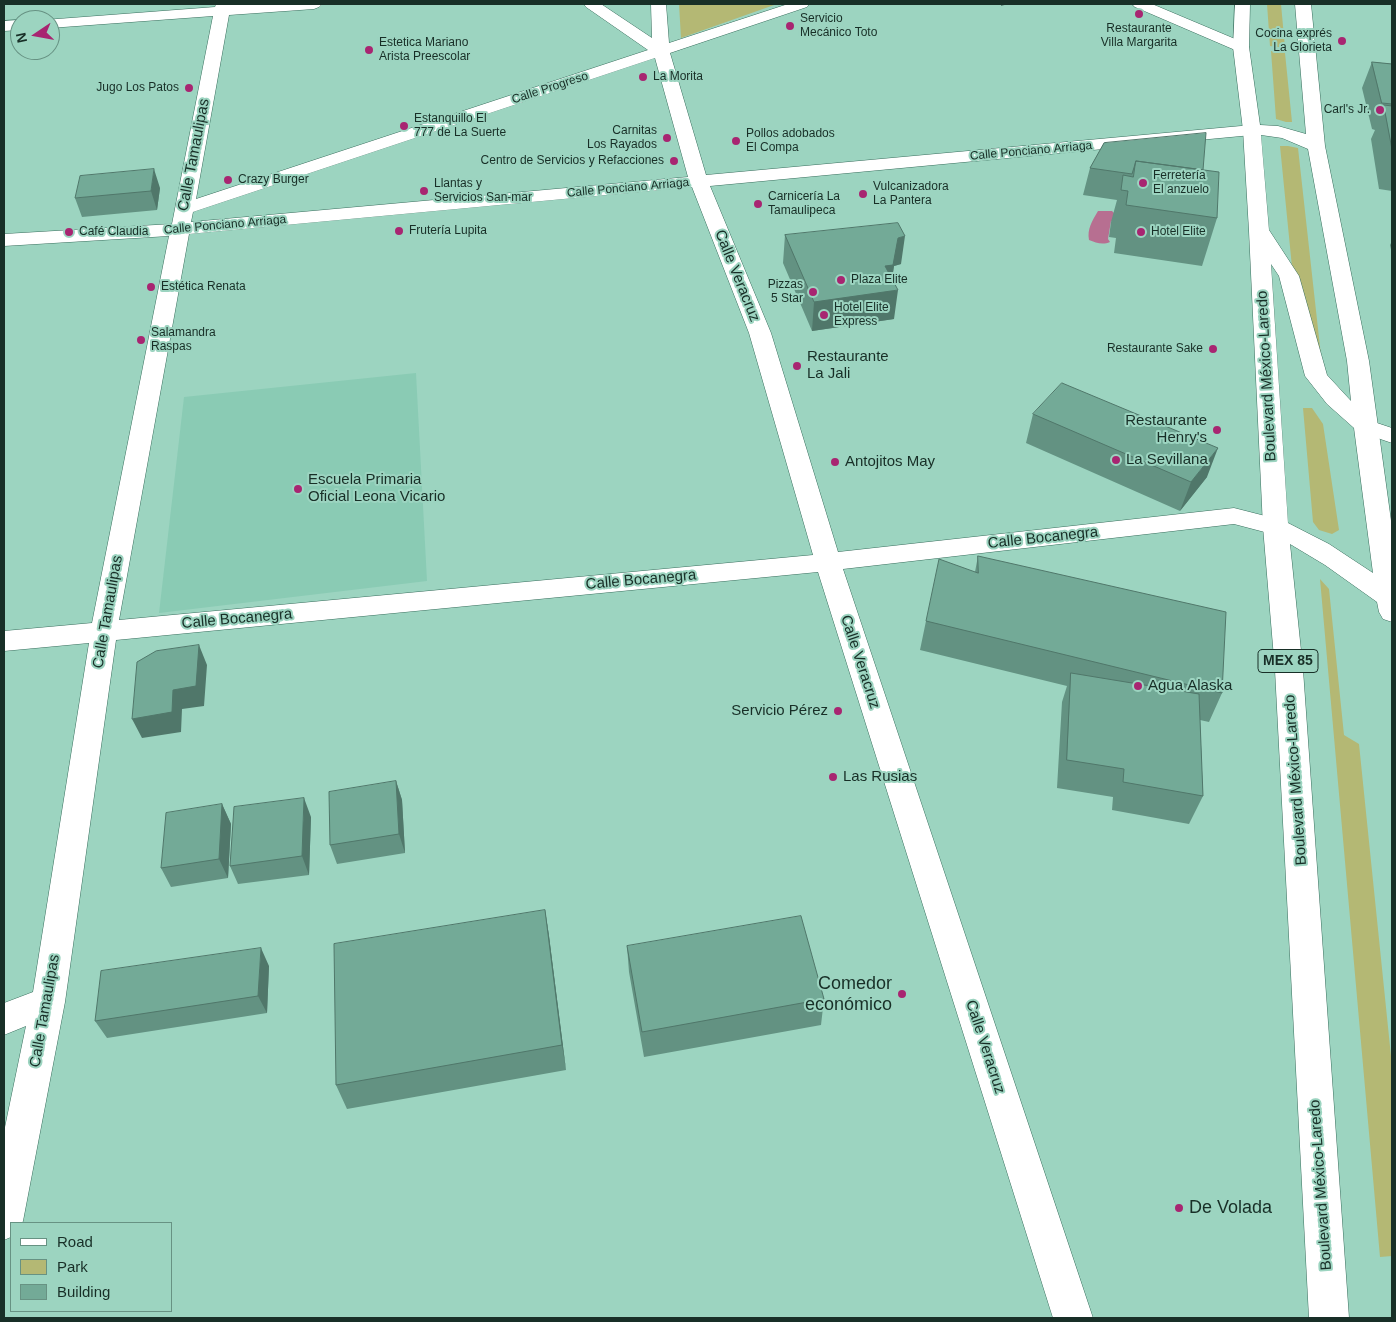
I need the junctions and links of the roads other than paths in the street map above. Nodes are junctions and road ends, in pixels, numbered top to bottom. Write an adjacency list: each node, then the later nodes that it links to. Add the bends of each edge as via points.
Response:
1 (314, 4): 8 (street)
2 (591, 4): 11 (street)
3 (659, 4): 11 (street, Calle Veracruz)
4 (802, 4): 11 (street, Calle Progreso)
5 (1140, 4): 10 (street)
6 (1242, 4): 10 (street, Boulevard México-Laredo / MEX 85)
7 (1303, 4): 13 (street)
8 (222, 7): 9 (street); 15 (street, Calle Tamaulipas)
9 (60, 21)
10 (1241, 47): 12 (street, Boulevard México-Laredo / MEX 85)
11 (661, 52): 14 (street, Calle Veracruz); 15 (street, Calle Progreso)
12 (1252, 130): 13 (street, Calle Ponciano Arriaga, via 1284,132); 14 (street, Calle Ponciano Arriaga); 16 (street, Boulevard México-Laredo / MEX 85)
13 (1316, 146): 18 (street, via 1358,361)
14 (699, 182): 15 (street, Calle Ponciano Arriaga); 21 (street, Calle Veracruz, via 760,333)
15 (182, 219): 17 (street, Calle Ponciano Arriaga); 23 (street, Calle Tamaulipas)
16 (1259, 231): 18 (street, via 1288,276 1316,376 1335,399); 20 (street, Boulevard México-Laredo / MEX 85)
17 (4, 240)
18 (1365, 426): 19 (street); 22 (street)
19 (1392, 436)
20 (1276, 527): 21 (street, Calle Bocanegra, via 1234,516); 22 (street, Calle Bocanegra, via 1318,549); 29 (street, Boulevard México-Laredo / MEX 85, via 1289,670)
21 (828, 562): 23 (street, Calle Bocanegra); 28 (street, Calle Veracruz)
22 (1391, 605)
23 (104, 631): 24 (street, Calle Bocanegra); 25 (street, Calle Tamaulipas)
24 (4, 641)
25 (48, 1002): 26 (street); 27 (street, Calle Tamaulipas)
26 (4, 1019)
27 (4, 1221)
28 (1073, 1318)
29 (1329, 1318)

